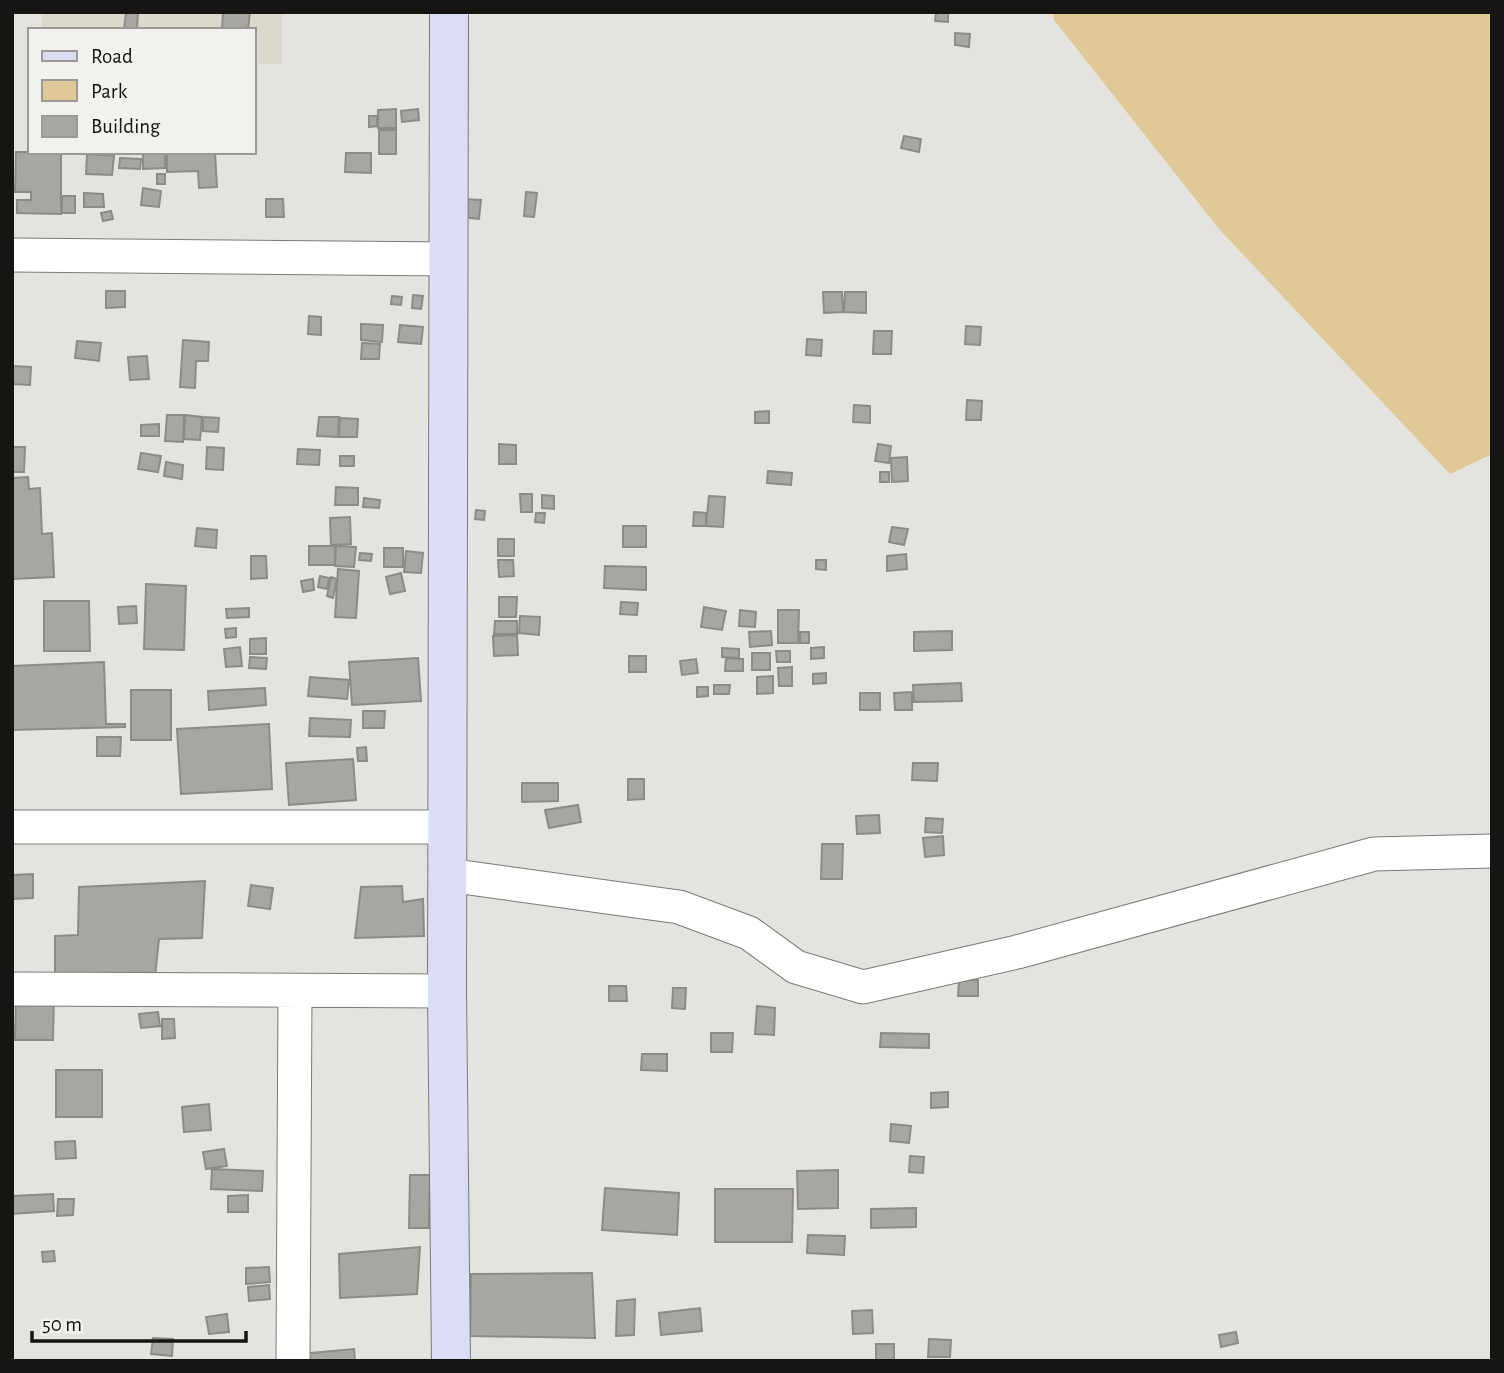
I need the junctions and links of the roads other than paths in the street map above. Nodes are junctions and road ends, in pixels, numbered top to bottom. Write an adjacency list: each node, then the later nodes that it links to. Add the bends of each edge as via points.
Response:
1 (449, 12): 3 (street)
2 (12, 255): 3 (street)
3 (449, 259): 5 (street)
4 (12, 827): 5 (street)
5 (449, 827): 7 (street)
6 (1492, 851): 7 (street, via 1374,854 1017,952 863,987 796,967 749,933 679,907)
7 (449, 874): 10 (street)
8 (12, 989): 9 (street)
9 (295, 991): 10 (street); 11 (street)
10 (447, 991): 12 (street)
11 (293, 1361)
12 (451, 1361)

